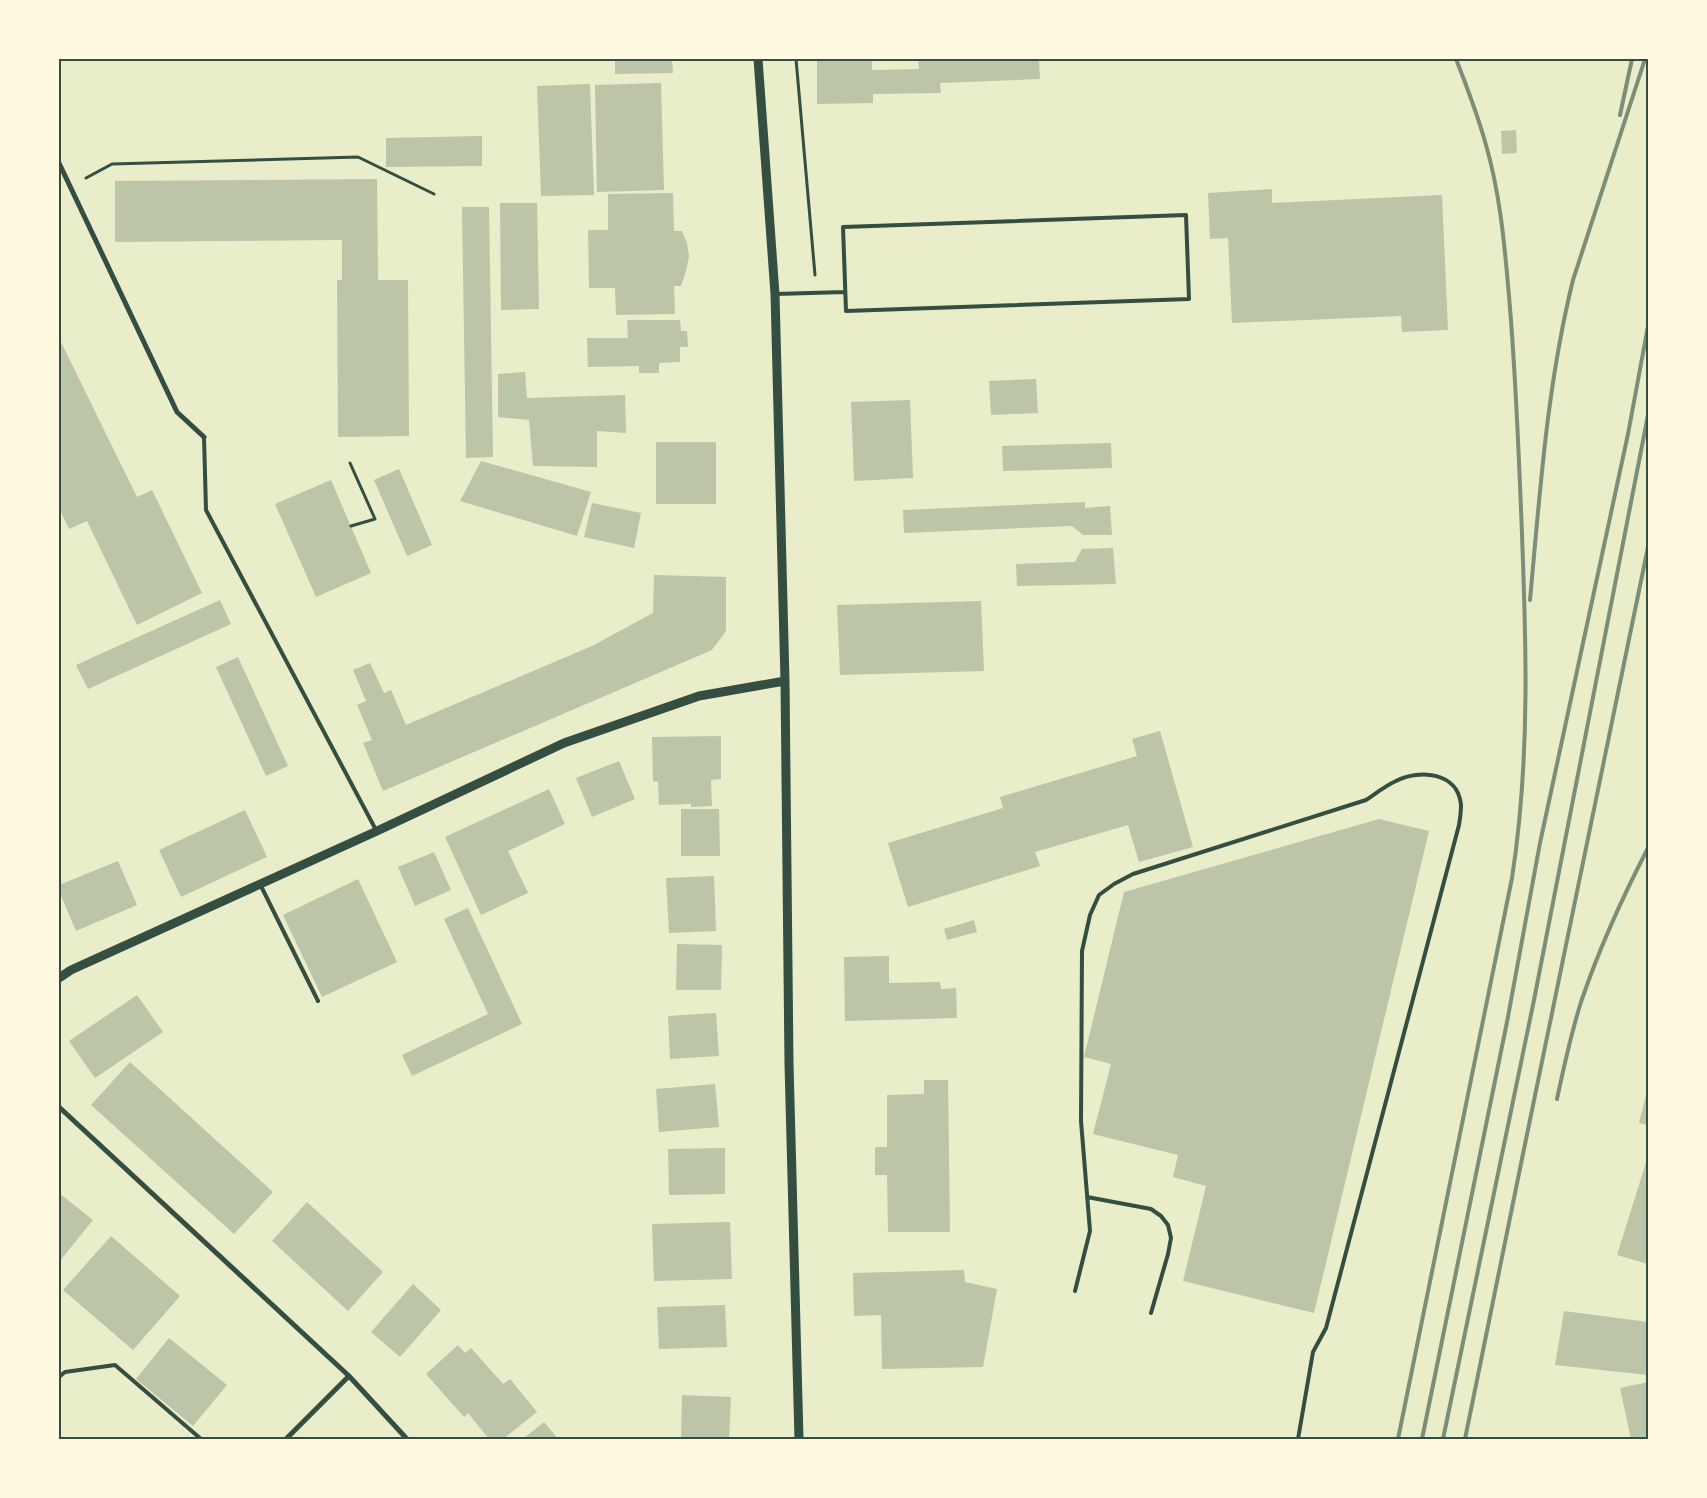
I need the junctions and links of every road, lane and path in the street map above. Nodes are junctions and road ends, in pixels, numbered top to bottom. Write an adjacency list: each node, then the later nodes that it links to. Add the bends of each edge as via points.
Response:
1 (758, 59): 8 (street)
2 (796, 59): 7 (path)
3 (59, 163): 4 (street)
4 (70, 187): 5 (path, via 112,164 358,157); 9 (street, via 177,412)
5 (434, 194)
6 (845, 292): 6 (lane, via 843,227 1186,216 1189,299 846,311); 7 (lane)
7 (816, 293): 8 (lane)
8 (775, 294): 12 (street)
9 (204, 437): 13 (lane, via 206,510)
10 (350, 463): 11 (path, via 375,519)
11 (351, 526)
12 (785, 681): 13 (street, via 699,696 564,743); 26 (street, via 789,1064)
13 (377, 831): 14 (street)
14 (260, 884): 15 (street); 16 (lane)
15 (59, 978)
16 (318, 1001)
17 (59, 1107): 21 (street)
18 (1087, 1196): 19 (lane, via 1090,1231); 20 (lane, via 1151,1209 1168,1225 1171,1238 1168,1254); 27 (lane, via 1081,1121 1082,951 1090,915 1099,895 1133,874 1366,800 1396,781 1429,774 1445,778 1456,790 1461,804 1459,825 1326,1328 1313,1352)
19 (1075, 1291)
20 (1151, 1313)
21 (349, 1376): 24 (street); 25 (street)
22 (59, 1377): 23 (lane, via 65,1372 115,1364)
23 (201, 1439)
24 (286, 1439)
25 (407, 1439)
26 (799, 1439)
27 (1298, 1439)

